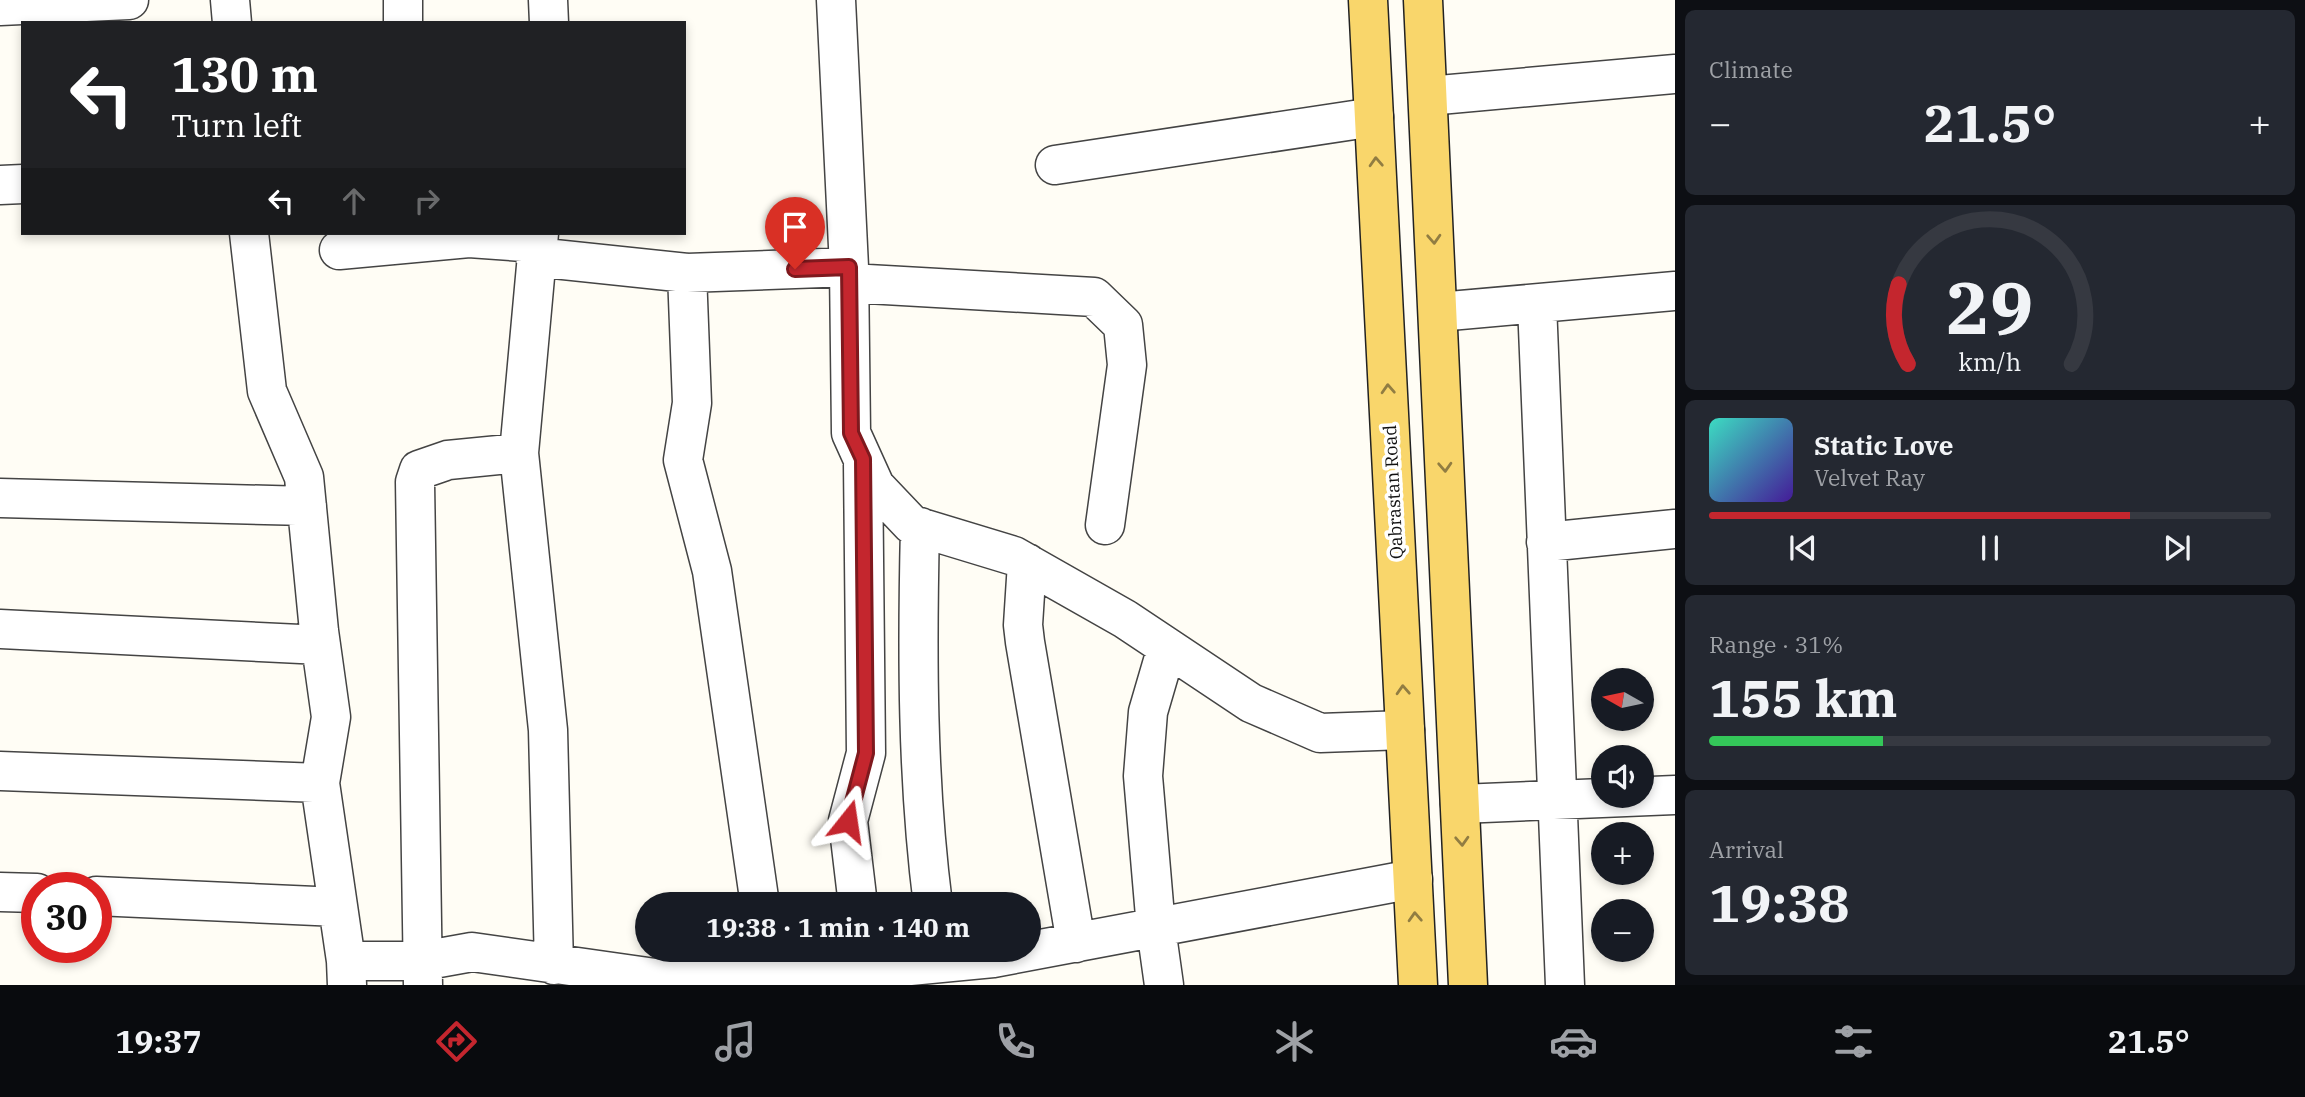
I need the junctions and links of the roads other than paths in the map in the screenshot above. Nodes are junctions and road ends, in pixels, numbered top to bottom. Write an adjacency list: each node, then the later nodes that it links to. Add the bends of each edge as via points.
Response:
1 (129, 0): 8 (street)
2 (230, 0): 9 (street)
3 (402, 0): 10 (street)
4 (548, 0): 11 (street)
5 (836, 0): 22 (street)
6 (1368, 0): 14 (main road, Qabrastan Road)
7 (1423, 0): 13 (main road)
8 (0, 6)
9 (232, 21)
10 (403, 21)
11 (549, 21)
12 (1675, 74): 13 (street)
13 (1428, 96): 25 (main road, one-way to 25)
14 (1374, 117): 15 (street); 38 (main road, Qabrastan Road, one-way to 14)
15 (1055, 165)
16 (21, 184): 17 (street)
17 (0, 185)
18 (249, 235): 29 (street, via 267,391 304,477)
19 (537, 244): 20 (street, via 469,238); 21 (street); 26 (street)
20 (338, 250)
21 (687, 273): 22 (street); 46 (street, via 692,403 683,460 712,571)
22 (849, 275): 27 (street, via 851,433); 30 (street, via 1094,297 1114,316 1123,325 1127,365)
23 (1675, 291): 24 (street)
24 (1537, 304): 25 (street); 33 (street)
25 (1438, 312): 43 (main road, one-way to 43)
26 (519, 453): 57 (street, via 548,730); 59 (street, via 448,460 419,470 415,482)
27 (863, 459): 31 (street, via 875,486 912,525); 47 (street, via 866,753 848,821)
28 (0, 498): 29 (street)
29 (307, 506): 36 (street)
30 (1105, 525)
31 (920, 527): 34 (street); 48 (street, via 923,833)
32 (1675, 530): 33 (street)
33 (1546, 542): 42 (street)
34 (1027, 563): 37 (street); 53 (street, via 1025,642)
35 (0, 629): 36 (street)
36 (321, 645): 40 (street, via 331,717)
37 (1167, 647): 38 (street, via 1251,703 1320,733); 52 (street, via 1148,712 1143,776)
38 (1405, 730): 44 (main road, Qabrastan Road)
39 (0, 771): 40 (street)
40 (320, 783): 51 (street)
41 (1675, 795): 42 (street)
42 (1557, 800): 43 (street); 63 (street)
43 (1460, 804): 62 (main road, one-way to 62)
44 (1413, 879): 52 (street); 61 (main road, Qabrastan Road, one-way to 44)
45 (0, 892): 49 (street)
46 (758, 892)
47 (856, 892)
48 (931, 892)
49 (21, 893)
50 (112, 897): 51 (street)
51 (338, 907): 58 (street)
52 (1156, 928): 53 (street); 60 (street)
53 (1076, 943): 54 (street)
54 (1041, 949)
55 (800, 962): 56 (street)
56 (768, 963): 57 (street, via 676,981)
57 (554, 965): 59 (street, via 472,953)
58 (346, 973): 59 (street)
59 (423, 973)
60 (1164, 985)
61 (1418, 985)
62 (1468, 985)
63 (1565, 985)

